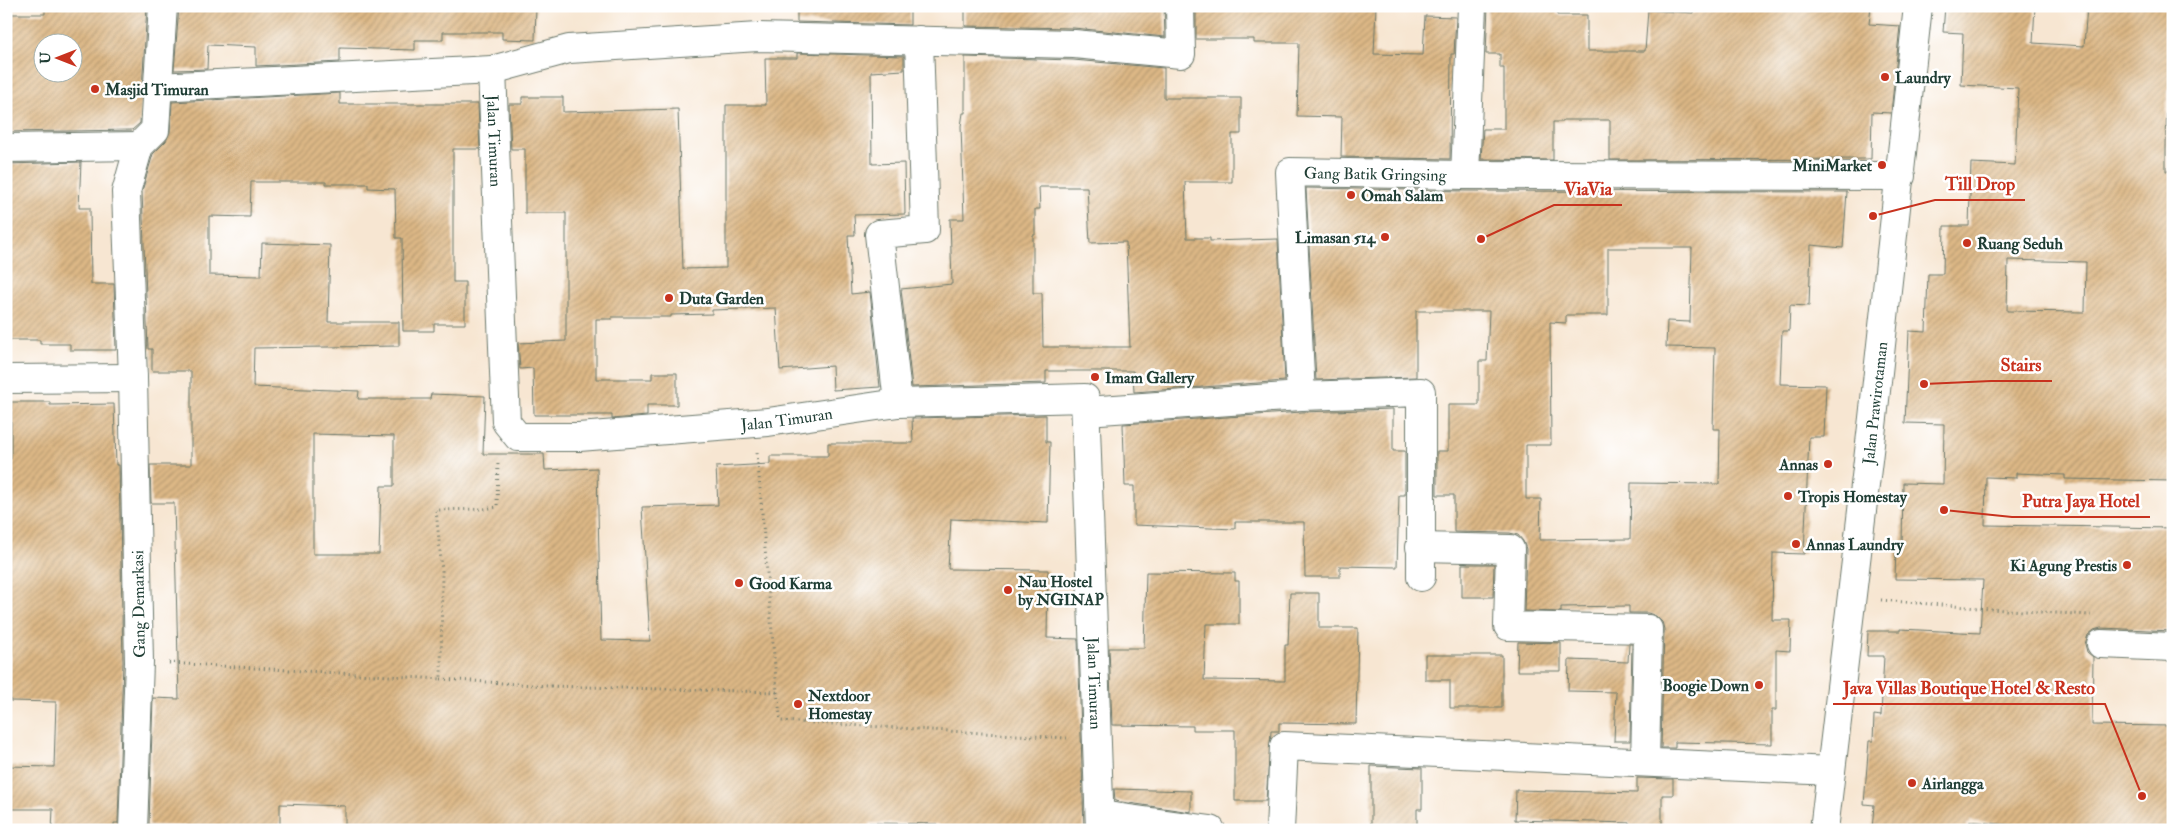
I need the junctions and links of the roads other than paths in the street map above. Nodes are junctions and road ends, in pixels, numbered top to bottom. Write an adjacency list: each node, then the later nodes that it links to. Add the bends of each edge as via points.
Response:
1 (163, 6): 7 (street)
2 (1180, 6): 5 (street, via 1181,54 1074,44)
3 (1472, 6): 10 (street)
4 (1918, 6): 11 (street, Jalan Prawirotaman)
5 (919, 40): 6 (street, via 758,37 569,49); 15 (street, via 925,230 879,234)
6 (492, 70): 7 (street); 15 (street, Jalan Timuran, via 506,422 518,437 578,438 754,423)
7 (157, 87): 8 (street, via 155,130)
8 (139, 146): 9 (street); 12 (street, Gang Demarkasi, via 126,192)
9 (6, 148)
10 (1464, 175): 11 (street, Gang Batik Gringsing); 14 (street, Gang Batik Gringsing, via 1290,172)
11 (1901, 176): 22 (street, Jalan Prawirotaman)
12 (133, 378): 13 (street); 24 (street, Gang Demarkasi, via 139,662)
13 (6, 379)
14 (1301, 396): 16 (street); 17 (street, via 1421,392)
15 (898, 403): 16 (street, Jalan Timuran, via 1085,398)
16 (1086, 411): 23 (street, Jalan Timuran)
17 (1420, 547): 18 (street); 21 (street, via 1510,549 1508,626 1648,629)
18 (1421, 577)
19 (2101, 644): 20 (street)
20 (2173, 647)
21 (1645, 762): 22 (street); 26 (street, via 1284,746)
22 (1831, 771): 27 (street, Jalan Prawirotaman)
23 (1100, 822): 25 (street)
24 (133, 830)
25 (1211, 830)
26 (1280, 830)
27 (1824, 830)

